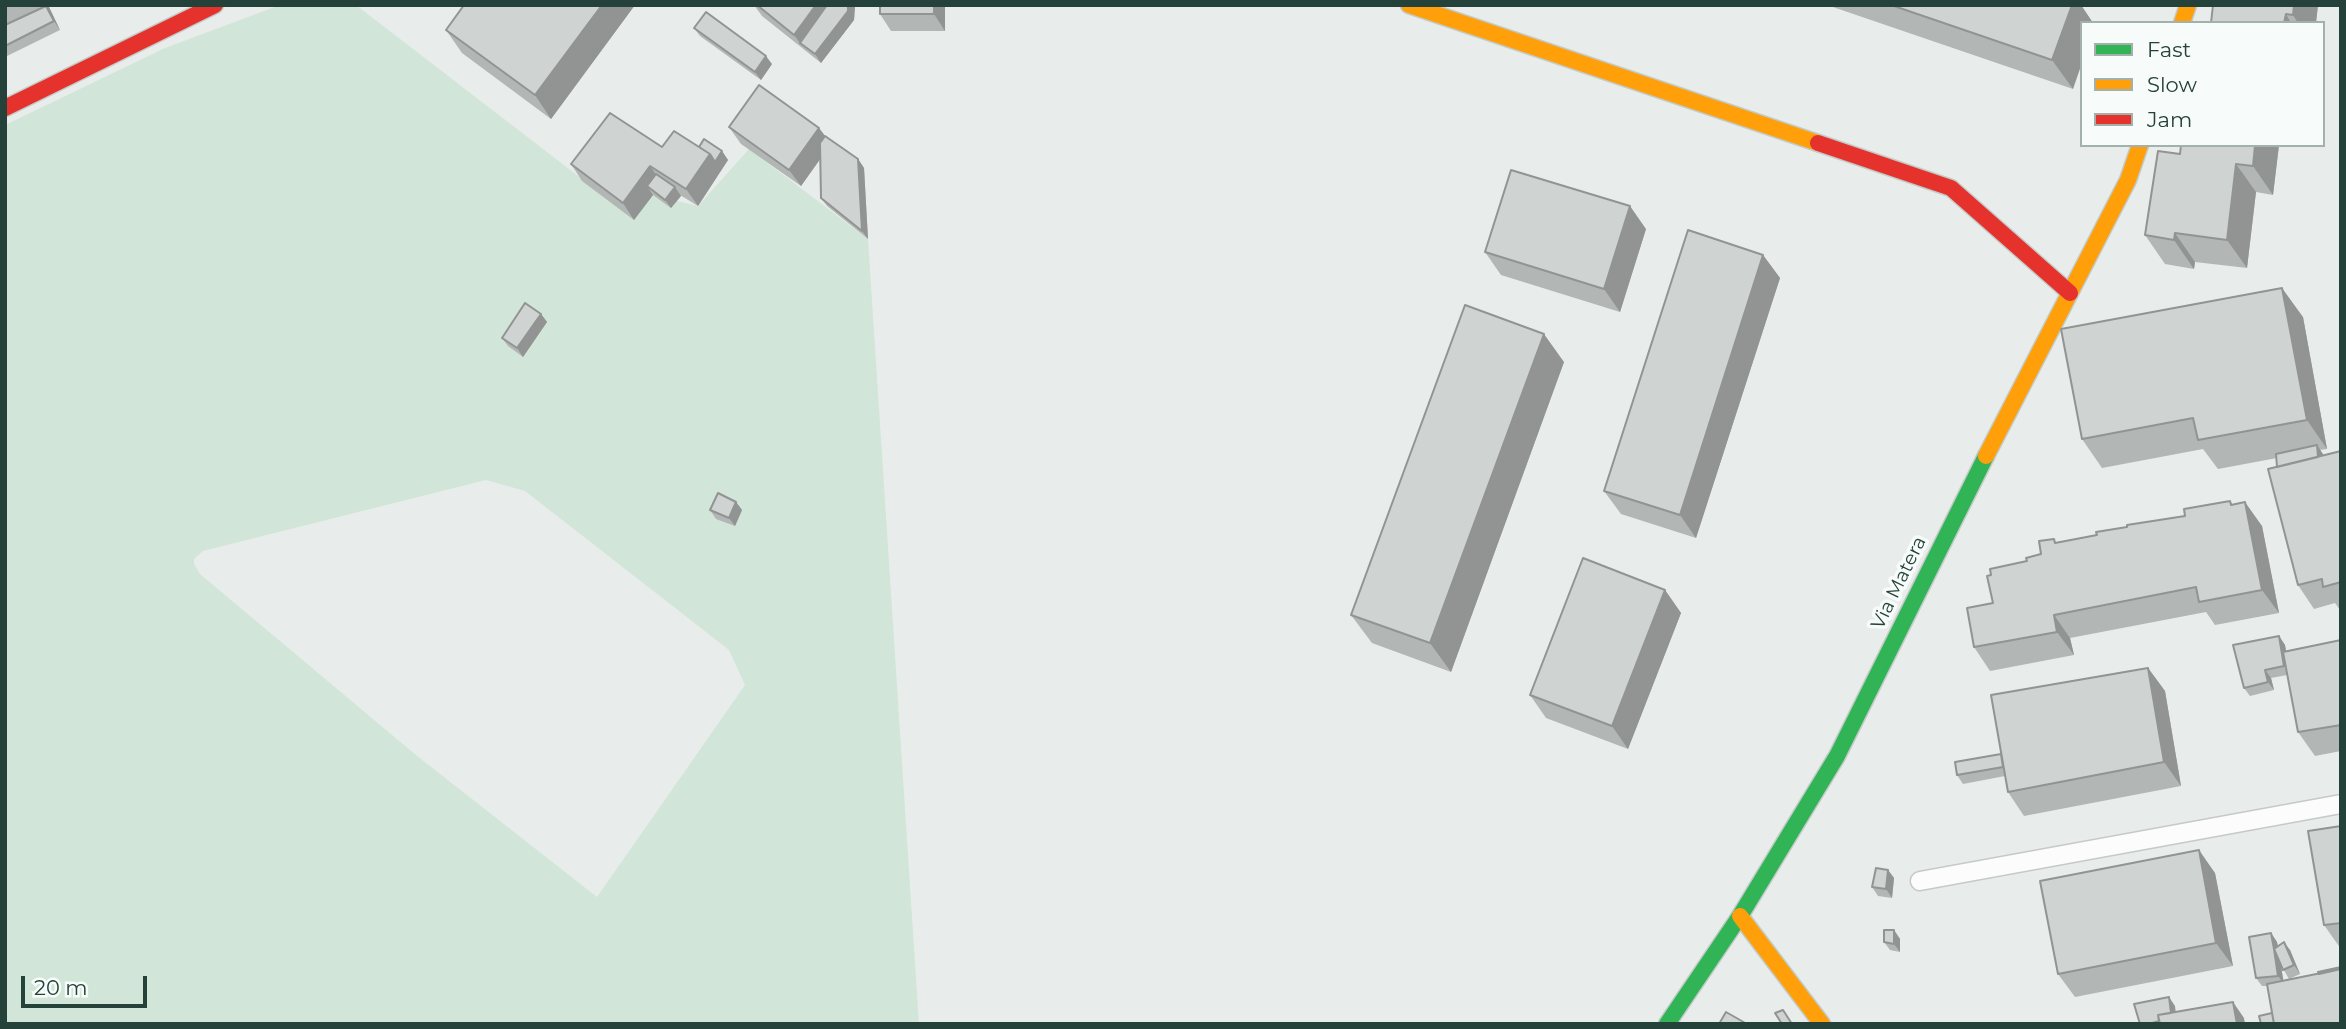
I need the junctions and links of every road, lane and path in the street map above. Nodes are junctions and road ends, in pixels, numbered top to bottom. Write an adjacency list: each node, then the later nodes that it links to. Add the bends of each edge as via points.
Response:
1 (215, 5): 3 (street)
2 (1409, 5): 5 (street, via 1951,188)
3 (5, 108)
4 (2139, 147): 5 (street, Via Matera, via 2128,180)
5 (2070, 293): 8 (street, Via Matera, via 1837,756)
6 (2341, 804): 7 (lane)
7 (1920, 881)
8 (1740, 916): 9 (street, Via Matera); 10 (street)
9 (1667, 1024)
10 (1822, 1024)

